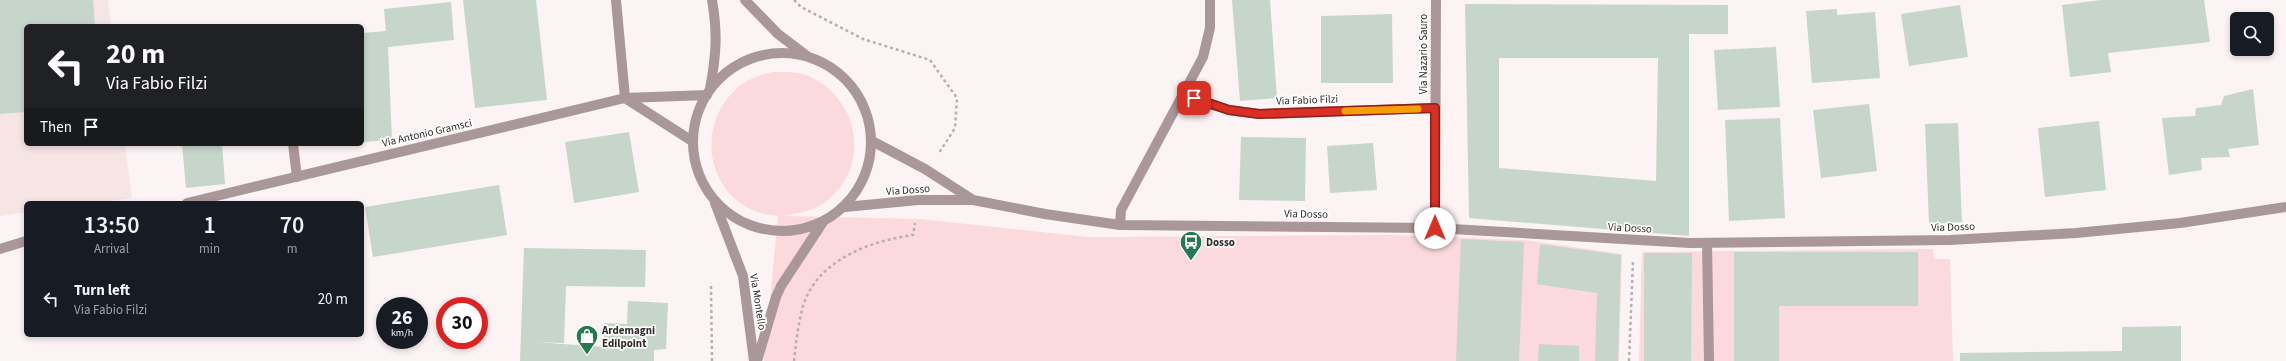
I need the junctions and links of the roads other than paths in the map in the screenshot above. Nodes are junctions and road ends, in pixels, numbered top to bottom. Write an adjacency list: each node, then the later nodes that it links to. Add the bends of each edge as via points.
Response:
1 (616, 0): 9 (street)
2 (712, 0): 7 (street, via 716,24 716,54)
3 (745, 0): 6 (street, via 778,34)
4 (1210, 0): 8 (street, via 1210,28 1203,57)
5 (1436, 0): 10 (street, Via Nazario Sauro)
6 (807, 56): 7 (street, via 780,52 754,57 729,70); 12 (street, via 828,65 846,79 869,118)
7 (708, 92): 9 (street, Via Antonio Gramsci); 11 (street, via 697,114)
8 (1184, 93): 10 (street, Via Fabio Filzi, via 1229,110 1259,114); 21 (street, via 1121,210)
9 (625, 98): 11 (street); 14 (street, Via Antonio Gramsci)
10 (1435, 108): 22 (street, Via Nazario Sauro)
11 (692, 141): 17 (street, via 695,163 703,185)
12 (872, 141): 15 (street, Via Dosso, via 925,169); 18 (street, via 869,165 860,188)
13 (293, 146): 14 (street)
14 (297, 177): 16 (street, Via Antonio Gramsci)
15 (973, 200): 18 (street, Via Dosso, via 918,200); 21 (street, Via Dosso)
16 (195, 201)
17 (715, 203): 20 (street, via 738,221 766,231 795,232); 26 (street, Via Montello, via 743,276)
18 (845, 207): 20 (street)
19 (2286, 207): 24 (street, Via Dosso, via 2180,223 2076,233 1950,240)
20 (823, 222): 27 (street, Via Montello, via 778,291)
21 (1120, 225): 22 (street, Via Dosso)
22 (1435, 228): 24 (street, Via Dosso)
23 (24, 242): 25 (street)
24 (1707, 243): 28 (street)
25 (0, 249)
26 (754, 361)
27 (757, 361)
28 (1709, 361)

